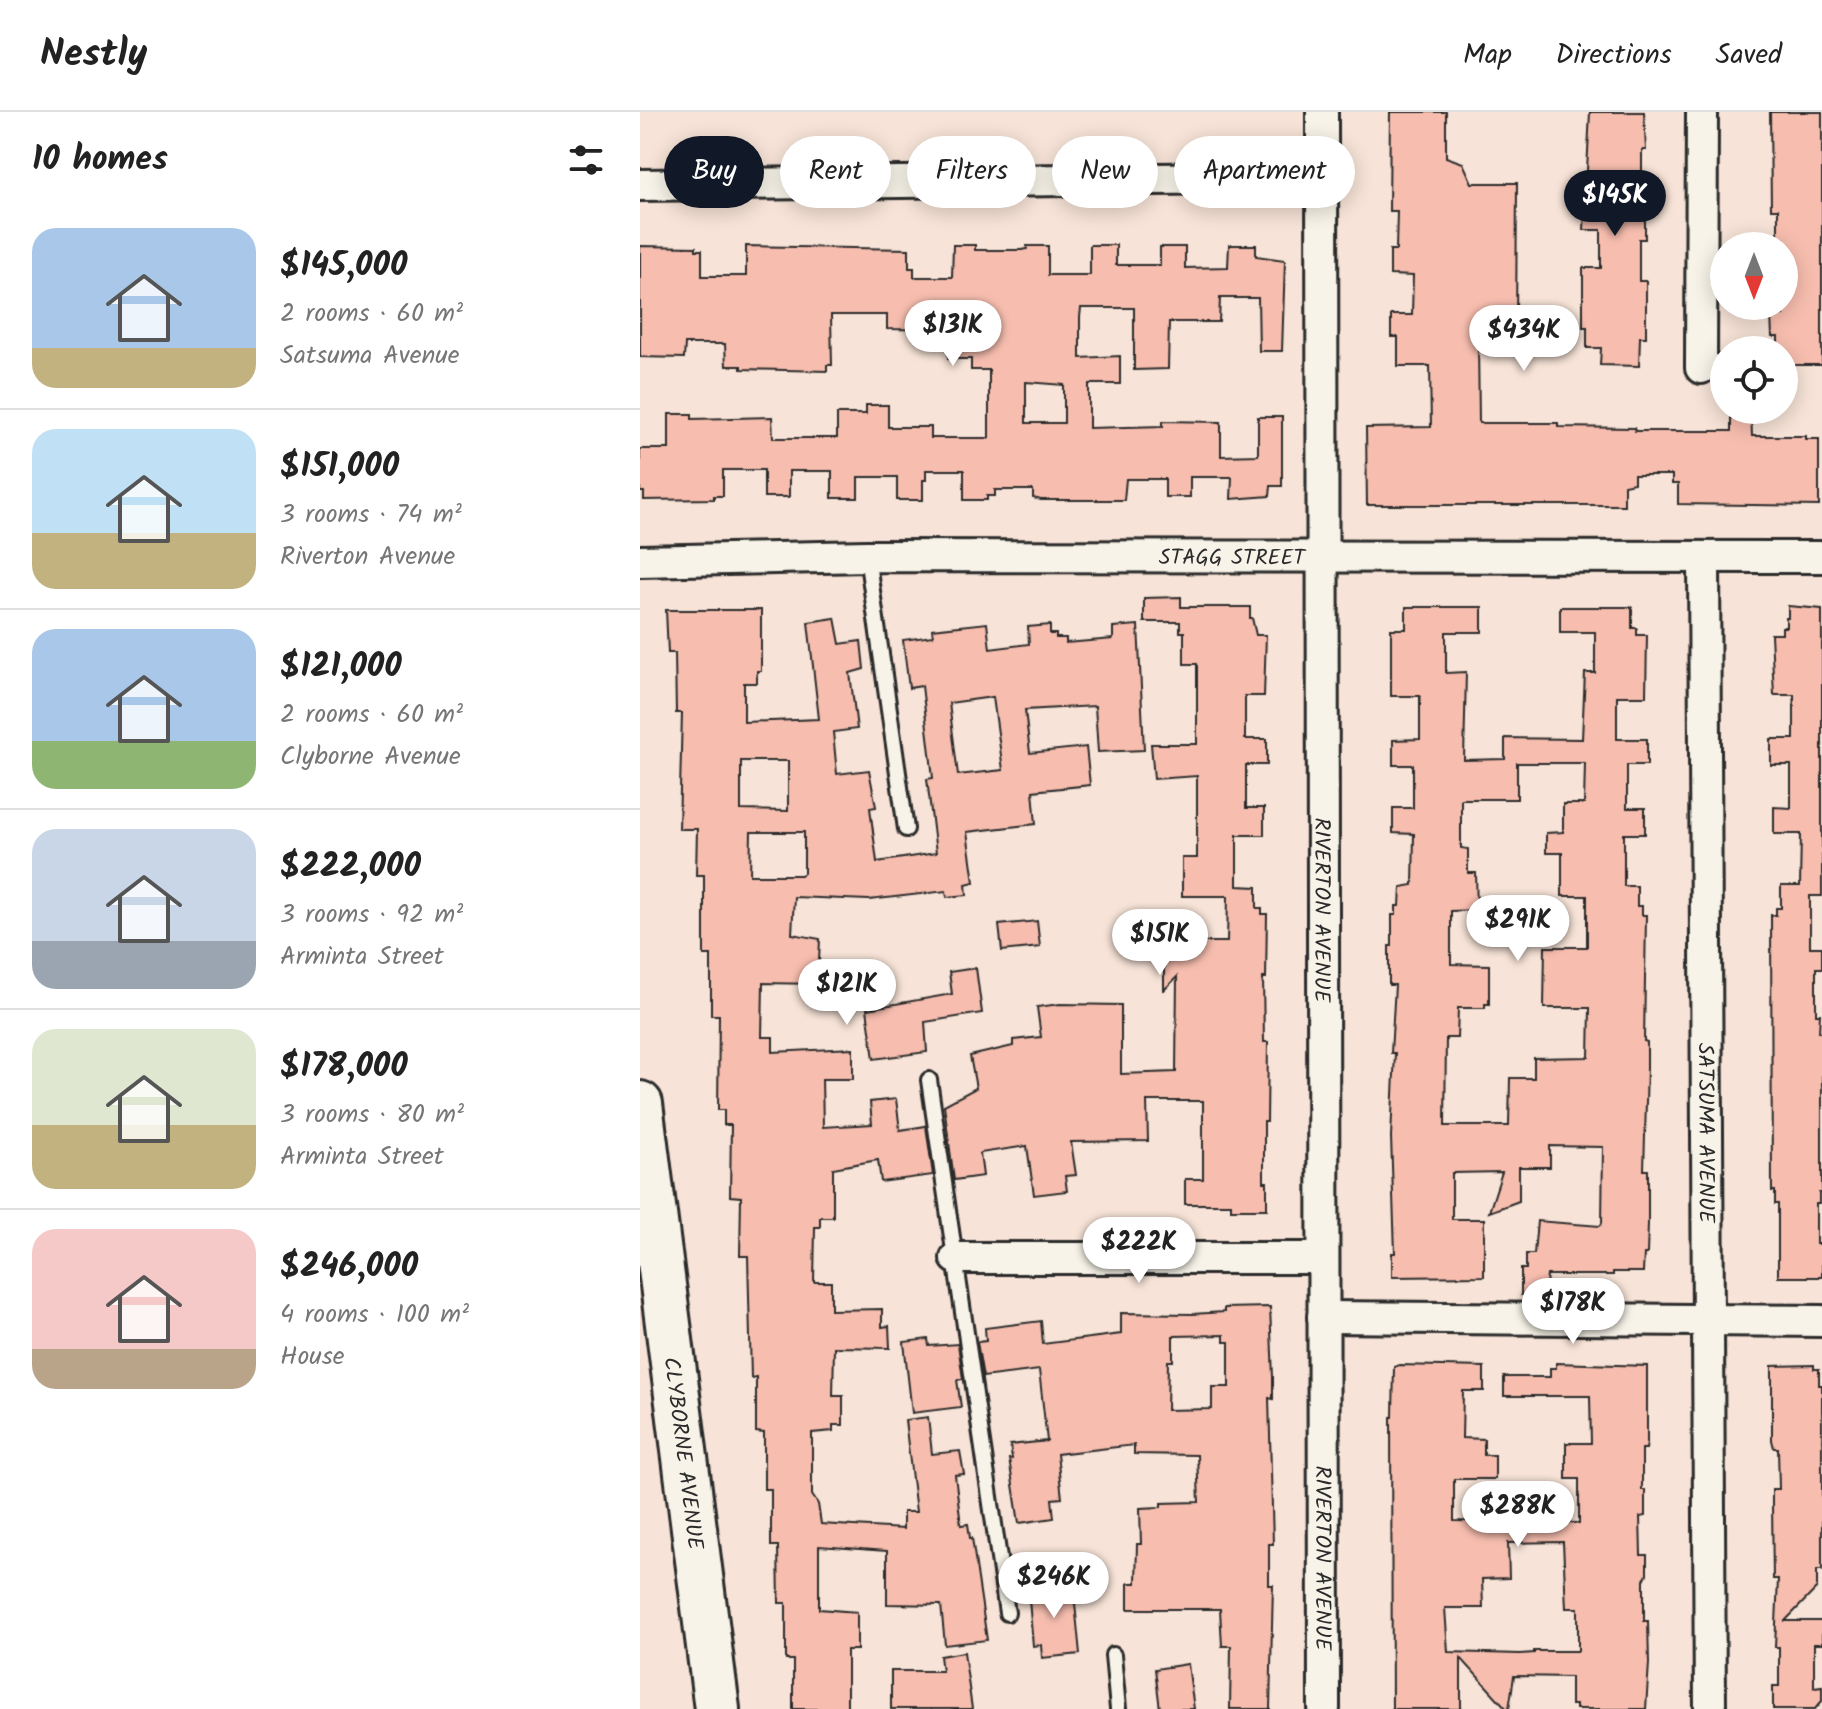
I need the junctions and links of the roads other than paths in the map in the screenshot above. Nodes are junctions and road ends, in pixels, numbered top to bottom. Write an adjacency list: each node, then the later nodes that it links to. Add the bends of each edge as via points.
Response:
1 (1322, 112): 3 (street, RIVERTON AVENUE)
2 (1702, 112): 7 (street)
3 (1322, 136)
4 (1174, 179): 5 (street)
5 (640, 185)
6 (1322, 208): 9 (street, RIVERTON AVENUE)
7 (1701, 368)
8 (867, 556): 9 (street, STAGG STREET); 12 (street, STAGG STREET); 13 (lane)
9 (1323, 556): 10 (street, STAGG STREET); 17 (street, RIVERTON AVENUE)
10 (1704, 557): 11 (street, STAGG STREET); 20 (street, SATSUMA AVENUE)
11 (1822, 557)
12 (640, 561)
13 (906, 829)
14 (929, 1080): 16 (lane)
15 (640, 1104): 19 (main road, CLYBORNE AVENUE)
16 (956, 1258): 17 (street); 22 (lane)
17 (1323, 1258): 18 (street, RIVERTON AVENUE)
18 (1323, 1317): 20 (street); 26 (street, RIVERTON AVENUE)
19 (654, 1320): 24 (main road, CLYBORNE AVENUE)
20 (1707, 1320): 21 (street); 27 (street, SATSUMA AVENUE)
21 (1822, 1321)
22 (1007, 1613)
23 (1113, 1655): 25 (lane)
24 (717, 1709)
25 (1118, 1709)
26 (1324, 1709)
27 (1710, 1709)

